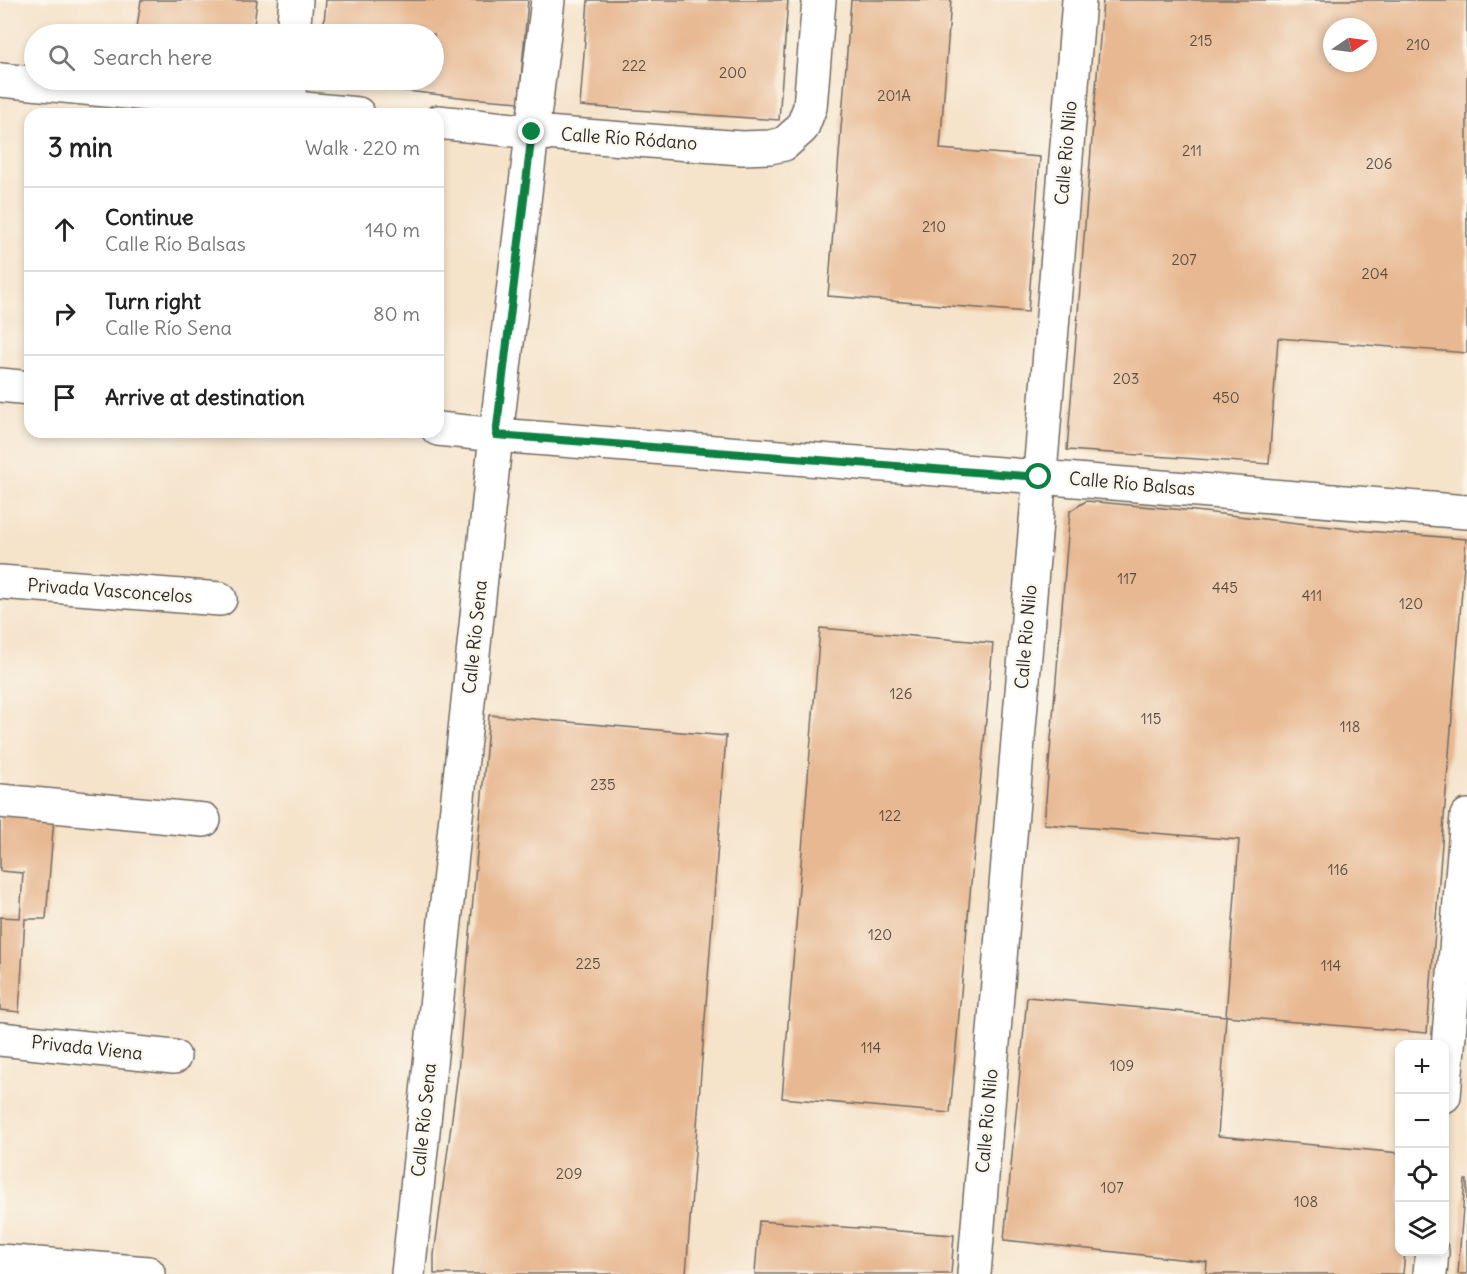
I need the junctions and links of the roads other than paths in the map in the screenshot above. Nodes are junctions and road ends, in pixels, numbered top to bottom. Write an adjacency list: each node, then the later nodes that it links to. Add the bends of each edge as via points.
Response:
1 (296, 0): 5 (street)
2 (548, 0): 12 (street, Calle Río Sena)
3 (819, 0): 12 (street, Calle Río Ródano, via 810,107 802,128 784,144 742,148)
4 (1079, 0): 17 (street, Calle Rio Nilo)
5 (294, 24)
6 (0, 80): 7 (street)
7 (24, 81)
8 (222, 90): 9 (street)
9 (289, 93): 10 (street)
10 (338, 108)
11 (444, 123): 12 (street, Calle Río Ródano)
12 (532, 132): 16 (street, Calle Río Sena)
13 (0, 385): 14 (street)
14 (24, 387)
15 (444, 430): 16 (street, Calle Río Balsas)
16 (496, 435): 17 (street, Calle Río Balsas); 30 (street, Calle Río Sena)
17 (1039, 477): 18 (street, Calle Río Balsas); 31 (street, Calle Rio Nilo)
18 (1467, 512)
19 (0, 582): 20 (street, Privada Vasconcelos)
20 (220, 599)
21 (0, 801): 23 (street)
22 (1467, 816): 26 (street)
23 (204, 820)
24 (0, 1039): 25 (street, Privada Viena)
25 (174, 1057)
26 (1444, 1094)
27 (1432, 1256): 32 (street)
28 (0, 1261): 29 (street)
29 (148, 1273)
30 (408, 1274)
31 (974, 1274)
32 (1430, 1274)

